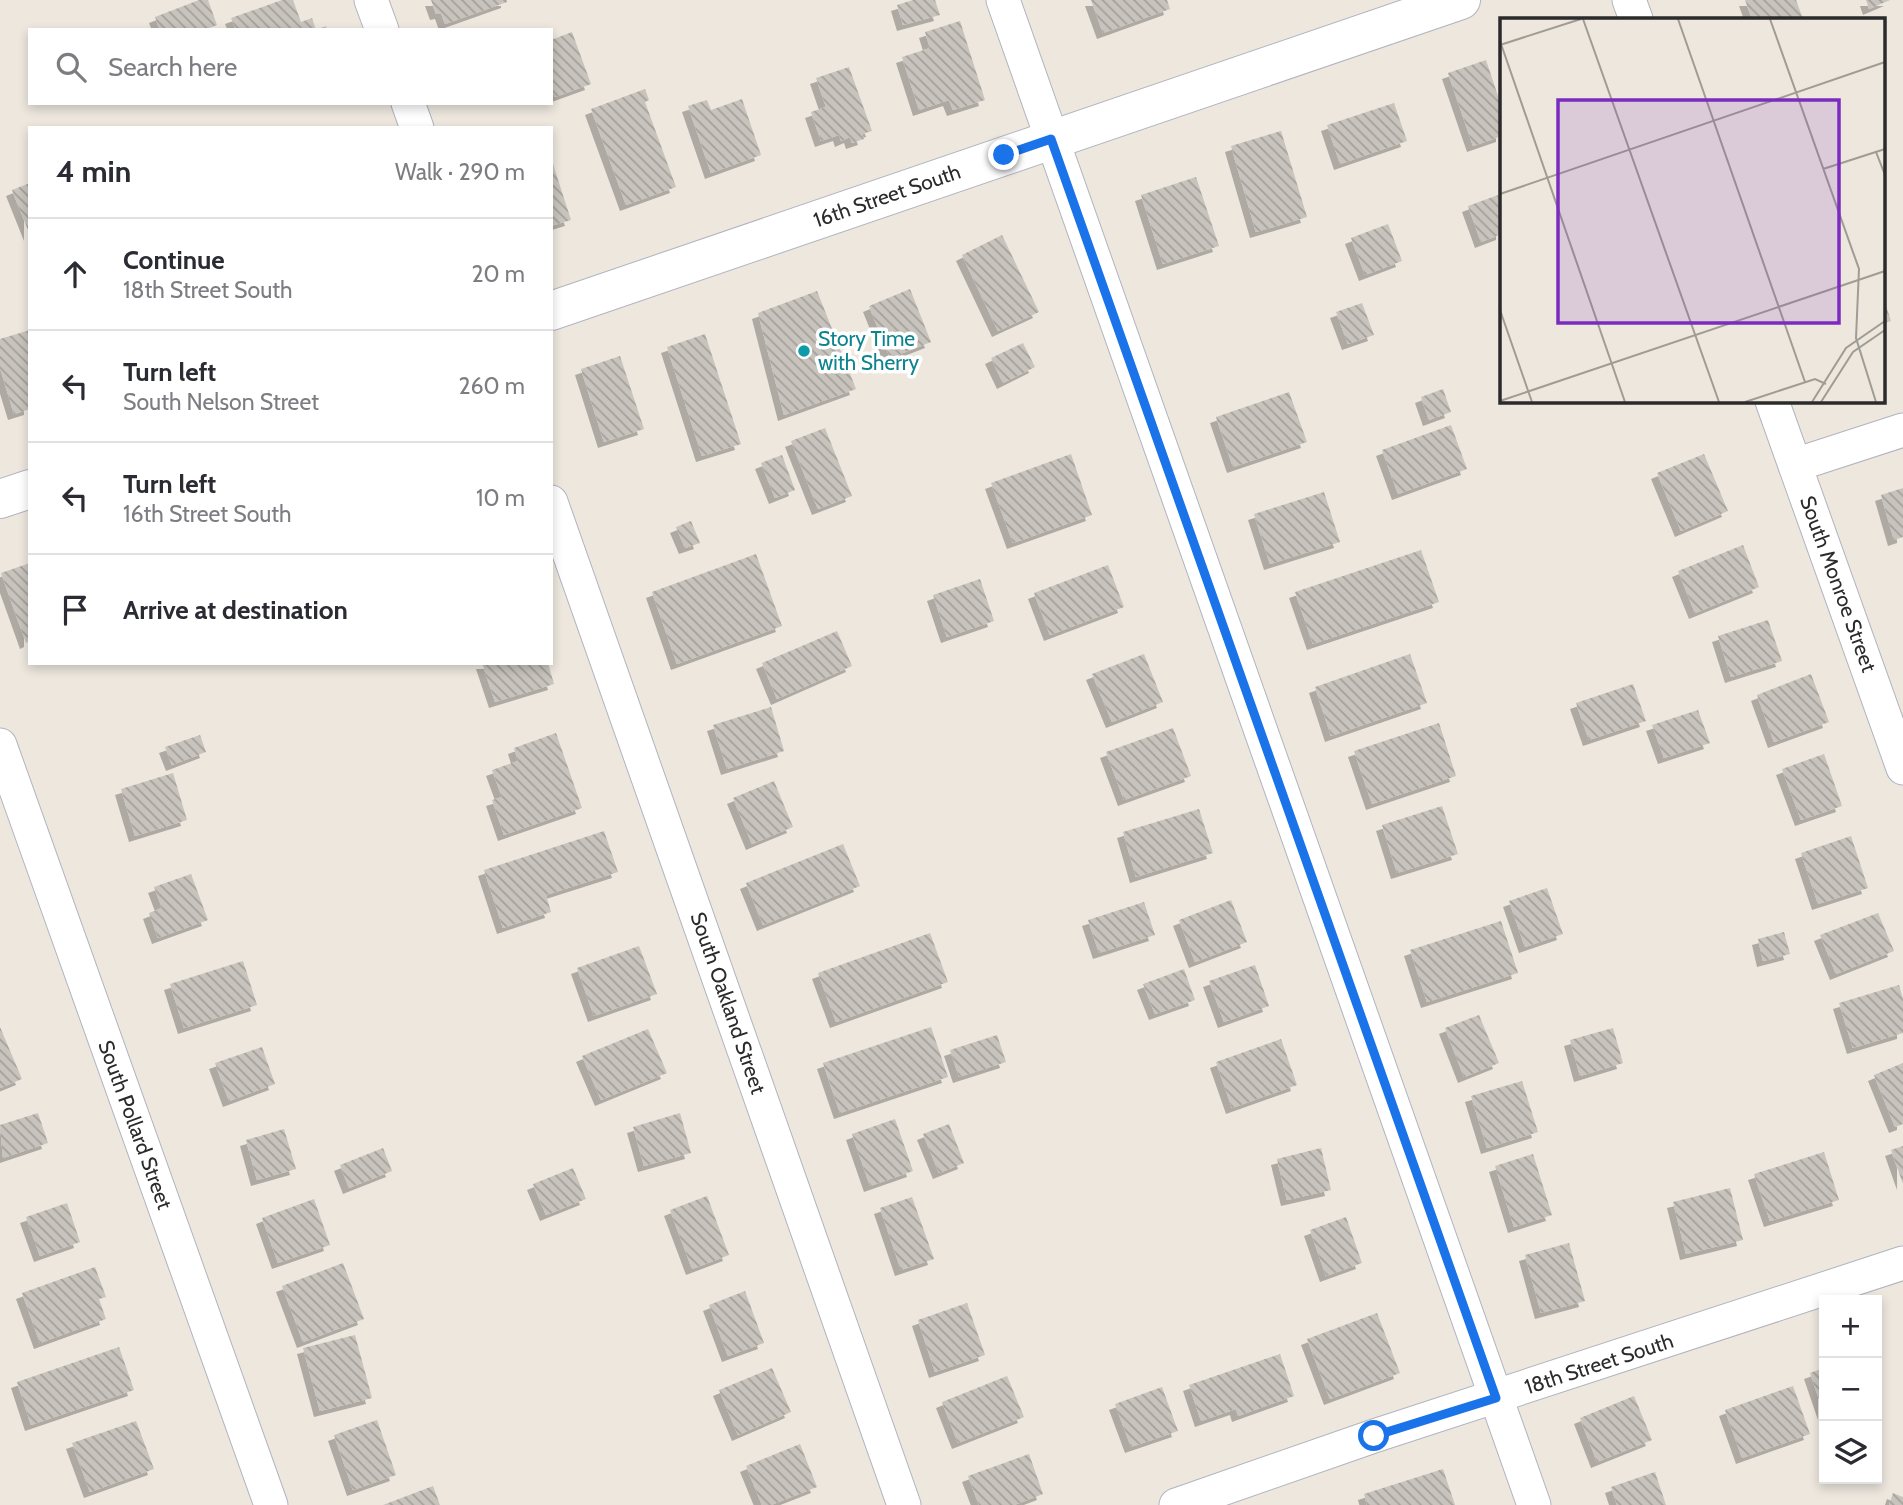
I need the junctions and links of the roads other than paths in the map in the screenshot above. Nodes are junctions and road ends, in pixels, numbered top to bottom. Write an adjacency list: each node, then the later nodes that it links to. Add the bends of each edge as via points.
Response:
1 (371, 0): 6 (street)
2 (1003, 0): 9 (street)
3 (1461, 0): 9 (street, 16th Street South)
4 (1629, 0): 5 (street)
5 (1636, 18)
6 (381, 28)
7 (409, 105): 8 (street)
8 (416, 126)
9 (1051, 139): 10 (street, 16th Street South); 20 (street)
10 (553, 310)
11 (1772, 402): 13 (street, South Monroe Street)
12 (1903, 430): 13 (street)
13 (1795, 465): 18 (street, South Monroe Street)
14 (28, 489): 15 (street)
15 (0, 499)
16 (553, 508): 22 (street, South Oakland Street)
17 (0, 745): 21 (street, South Pollard Street)
18 (1903, 768)
19 (1903, 1263): 20 (street, 18th Street South)
20 (1496, 1398): 23 (street, 18th Street South); 24 (street)
21 (271, 1505)
22 (904, 1505)
23 (1176, 1505)
24 (1534, 1505)

